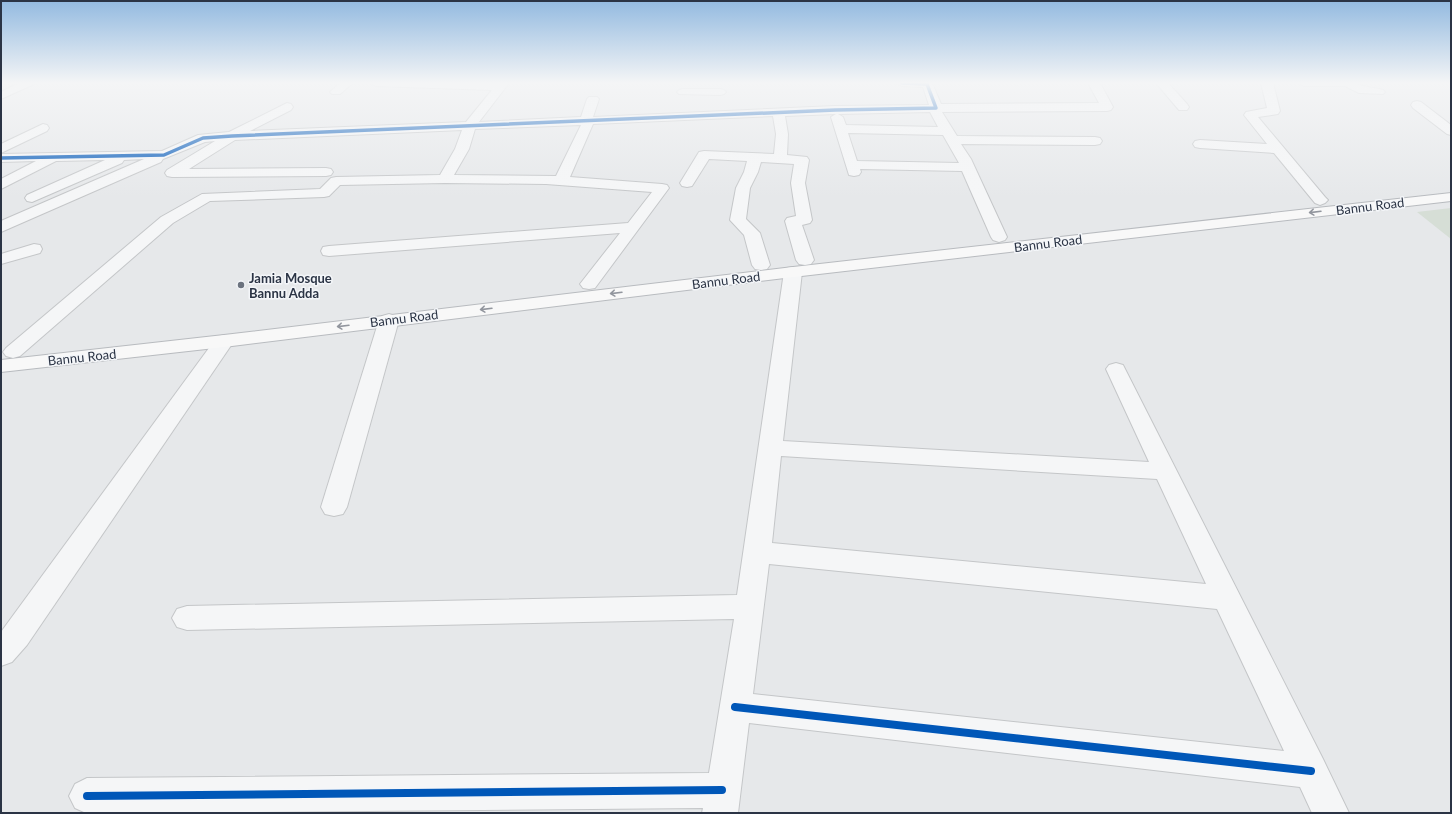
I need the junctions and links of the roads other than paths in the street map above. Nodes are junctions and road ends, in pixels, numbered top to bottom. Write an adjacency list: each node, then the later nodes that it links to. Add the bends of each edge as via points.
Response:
1 (260, 121): 14 (street)
2 (473, 121): 10 (street)
3 (565, 121): 10 (street)
4 (588, 121): 29 (street)
5 (780, 121): 25 (street, via 782,134)
6 (838, 121): 12 (street)
7 (941, 121): 15 (street)
8 (1255, 121): 19 (street)
9 (1438, 121): 13 (street)
10 (470, 125): 14 (street); 28 (street, via 462,149)
11 (43, 128): 18 (street)
12 (841, 129): 15 (street); 26 (street, via 853,168)
13 (1451, 131)
14 (232, 136): 20 (street, via 203,138); 27 (street, via 172,173)
15 (949, 136): 16 (street); 26 (street)
16 (1095, 141)
17 (1200, 144): 19 (street)
18 (1, 149)
19 (1277, 149): 35 (street)
20 (164, 155): 21 (street); 36 (street)
21 (125, 156): 22 (street); 34 (street)
22 (56, 157): 24 (street); 31 (street)
23 (755, 157): 25 (street); 30 (street, via 704,155); 42 (street, via 751,172 742,188 738,220 752,233)
24 (1, 158)
25 (780, 159): 43 (street, via 802,160 798,183 804,220 793,221)
26 (967, 167): 38 (street)
27 (326, 172)
28 (446, 179): 29 (street); 47 (street, via 336,181 324,193 207,197 167,220)
29 (561, 181): 37 (street, via 662,188)
30 (687, 183)
31 (1, 185)
32 (1451, 185): 35 (highway, Bannu Road)
33 (1451, 197): 43 (highway, Bannu Road, one-way to 43)
34 (32, 198)
35 (1320, 200): 38 (highway, Bannu Road, via 1059,232)
36 (1, 227)
37 (632, 227): 40 (street); 44 (street)
38 (999, 236): 43 (highway, Bannu Road)
39 (34, 249): 41 (street)
40 (329, 251)
41 (1, 260)
42 (761, 265): 43 (highway, Bannu Road); 44 (highway, Bannu Road)
43 (799, 266): 45 (highway, Bannu Road, one-way to 45); 50 (street)
44 (589, 284): 47 (highway, Bannu Road)
45 (389, 320): 46 (highway, Bannu Road, one-way to 46); 52 (street)
46 (224, 341): 48 (highway, Bannu Road); 57 (street, via 16,636)
47 (7, 352)
48 (1, 366)
49 (1116, 369): 51 (street)
50 (770, 448): 51 (street); 53 (street)
51 (1166, 471): 54 (street)
52 (334, 507)
53 (757, 552): 54 (street); 55 (street)
54 (1227, 598): 59 (street)
55 (750, 607): 56 (street); 58 (street)
56 (187, 618)
57 (1, 653)
58 (735, 707): 59 (street); 61 (street)
59 (1311, 771): 62 (street)
60 (87, 796): 61 (street)
61 (721, 801)
62 (1331, 813)

